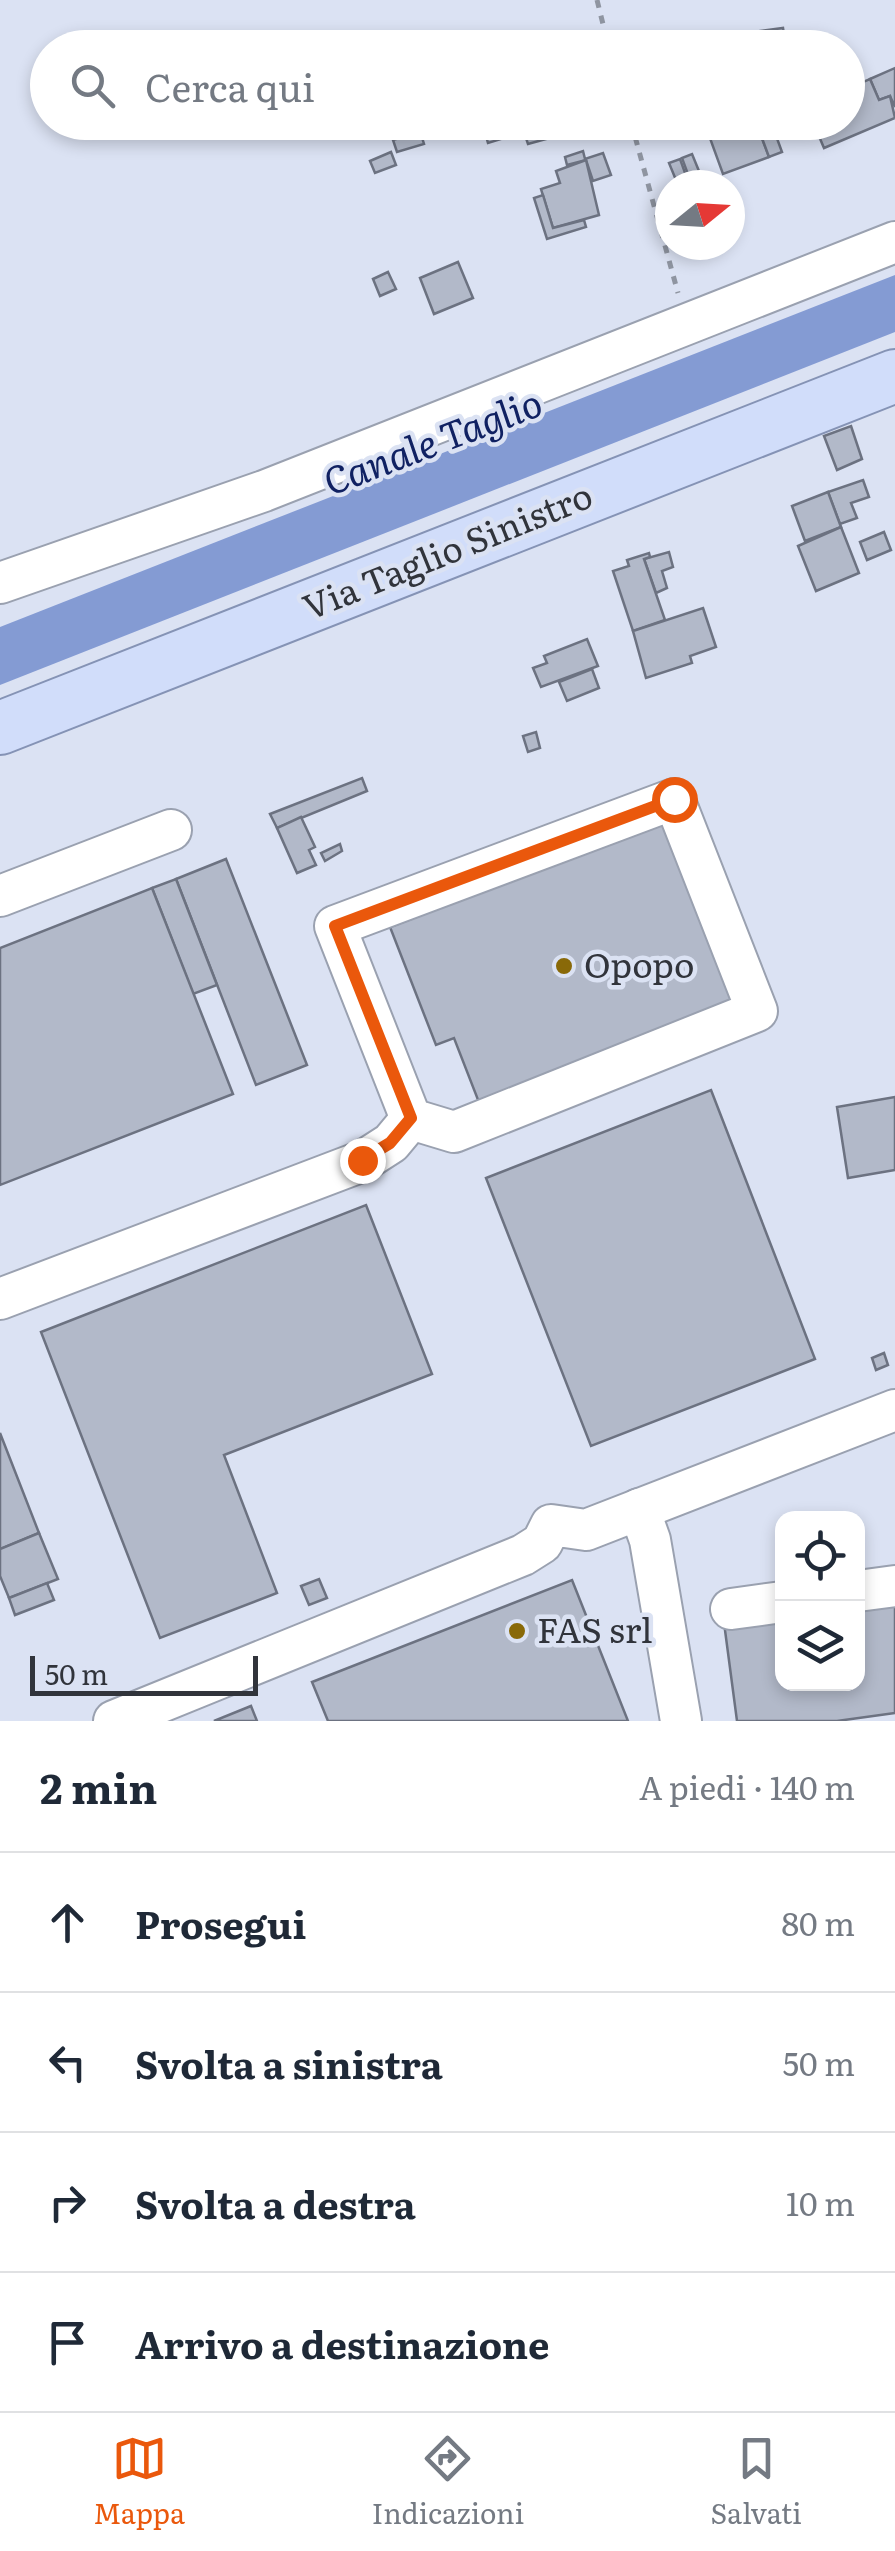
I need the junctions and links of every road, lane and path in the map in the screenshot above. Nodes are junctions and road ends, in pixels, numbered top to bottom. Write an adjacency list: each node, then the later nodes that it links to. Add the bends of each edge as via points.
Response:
1 (597, 0): 2 (path)
2 (605, 30)
3 (636, 140): 5 (path, via 678,288)
4 (895, 242): 5 (street)
5 (681, 325): 7 (street, via 264,491)
6 (895, 376): 8 (main road, Via Taglio Sinistro)
7 (0, 583)
8 (0, 728)
9 (171, 830): 10 (street)
10 (0, 896)
11 (411, 1118): 11 (street, via 335,926 674,799 757,1010 454,1132); 12 (street, via 390,1143 362,1160)
12 (0, 1299)
13 (895, 1410): 14 (street)
14 (639, 1509): 19 (street, via 586,1530 551,1526 542,1543 523,1555); 20 (street)
15 (895, 1586): 16 (street)
16 (865, 1590)
17 (775, 1603): 18 (street)
18 (731, 1609)
19 (114, 1721)
20 (681, 1721)

